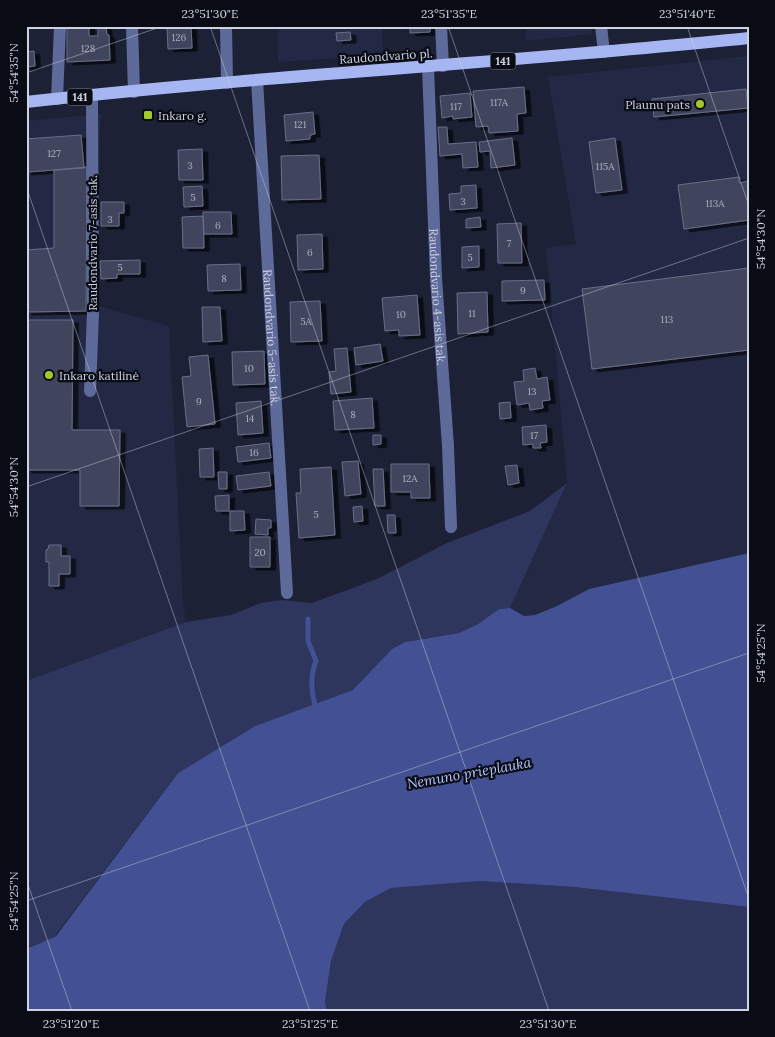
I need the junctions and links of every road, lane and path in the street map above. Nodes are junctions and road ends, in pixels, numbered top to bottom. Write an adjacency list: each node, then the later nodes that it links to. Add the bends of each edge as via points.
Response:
1 (60, 26): 14 (street)
2 (132, 26): 12 (street)
3 (226, 26): 11 (street)
4 (440, 26): 8 (street)
5 (601, 26): 7 (street)
6 (749, 38): 7 (main road, Raudondvario pl. / 141)
7 (604, 52): 8 (main road, Raudondvario pl. / 141)
8 (443, 66): 9 (main road, Raudondvario pl. / 141)
9 (428, 67): 10 (main road, Raudondvario pl. / 141); 17 (street, Raudondvario 4-asis tak., via 436,278)
10 (257, 80): 11 (main road, Raudondvario pl. / 141); 18 (street, Raudondvario 5-asis tak.)
11 (227, 83): 12 (main road, Raudondvario pl. / 141)
12 (134, 92): 13 (main road, Raudondvario pl. / 141)
13 (92, 96): 14 (main road, Raudondvario pl. / 141); 16 (street, Raudondvario 7-asis tak.)
14 (57, 99): 15 (main road, Raudondvario pl. / 141)
15 (26, 102)
16 (90, 391)
17 (451, 527)
18 (287, 593)

